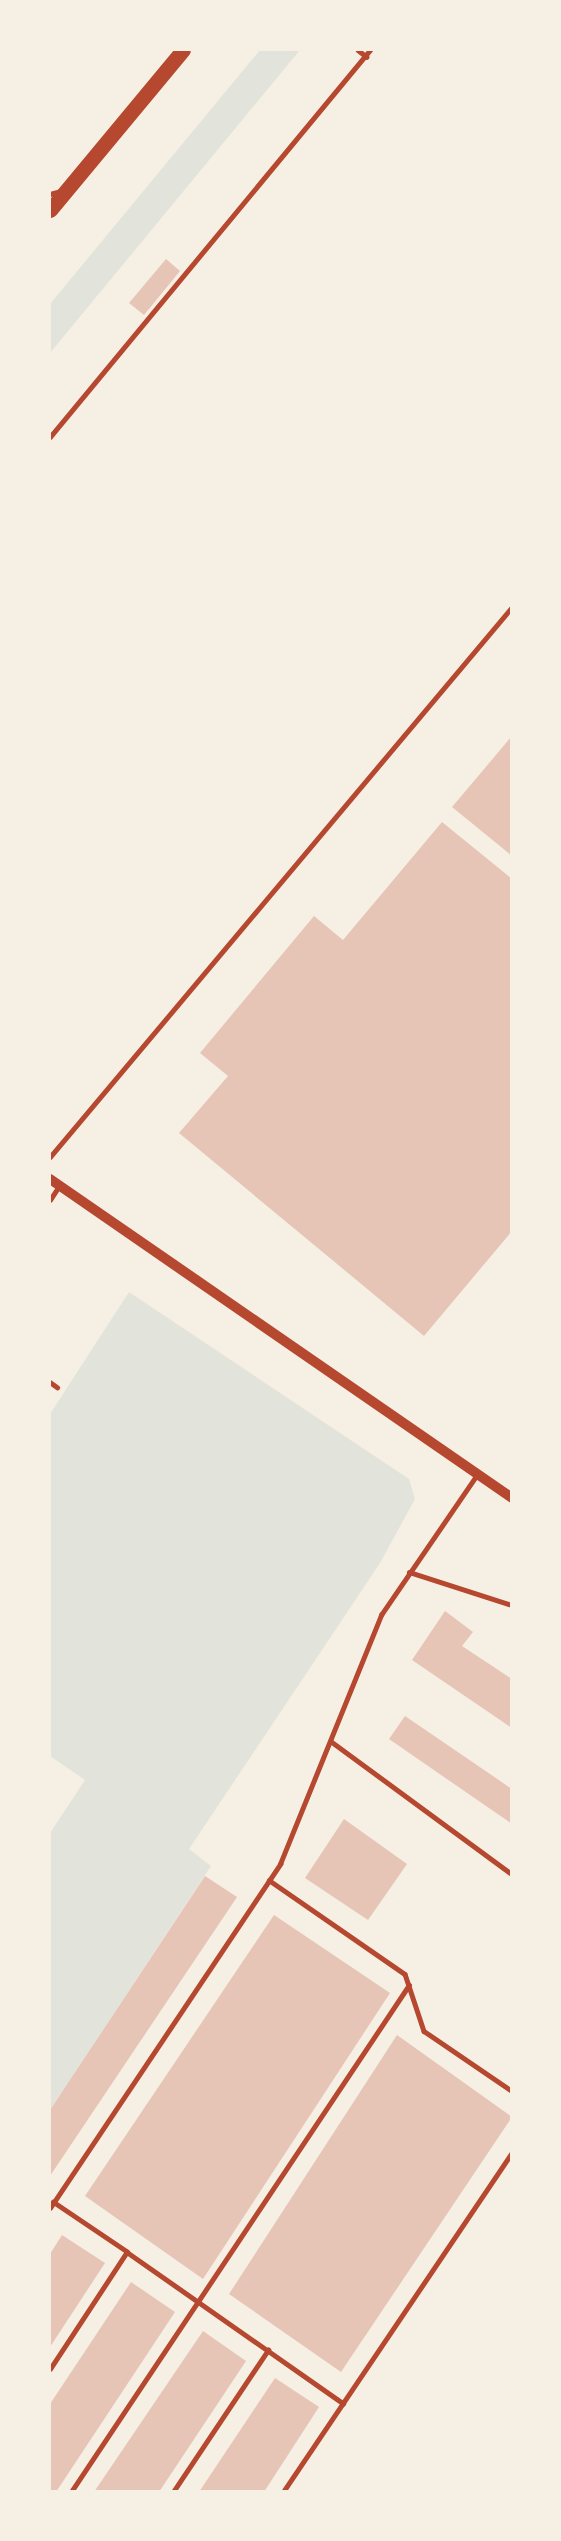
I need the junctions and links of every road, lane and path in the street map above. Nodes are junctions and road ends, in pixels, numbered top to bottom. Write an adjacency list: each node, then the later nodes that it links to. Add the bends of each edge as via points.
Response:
1 (183, 50): 5 (main road)
2 (358, 50): 4 (lane)
3 (370, 50): 4 (lane)
4 (367, 57): 8 (lane)
5 (66, 190): 6 (lane); 7 (main road)
6 (50, 194)
7 (50, 210)
8 (50, 437)
9 (512, 607): 10 (lane)
10 (50, 1157)
11 (54, 1183): 12 (lane); 15 (street)
12 (50, 1200)
13 (50, 1382): 14 (lane)
14 (57, 1387)
15 (478, 1474): 16 (street); 17 (lane)
16 (512, 1498)
17 (409, 1572): 18 (lane); 19 (lane, via 381,1615)
18 (512, 1605)
19 (332, 1742): 20 (lane); 21 (lane)
20 (512, 1874)
21 (269, 1880): 22 (lane, via 405,1974); 25 (lane)
22 (409, 1985): 23 (lane, via 424,2031); 28 (lane)
23 (512, 2091)
24 (512, 2154): 31 (lane)
25 (53, 2202): 26 (lane); 27 (lane)
26 (50, 2208)
27 (127, 2252): 28 (lane); 30 (lane)
28 (198, 2302): 29 (lane); 32 (lane)
29 (268, 2350): 31 (lane); 33 (lane)
30 (50, 2369)
31 (343, 2403): 34 (lane)
32 (71, 2492)
33 (173, 2492)
34 (283, 2492)

